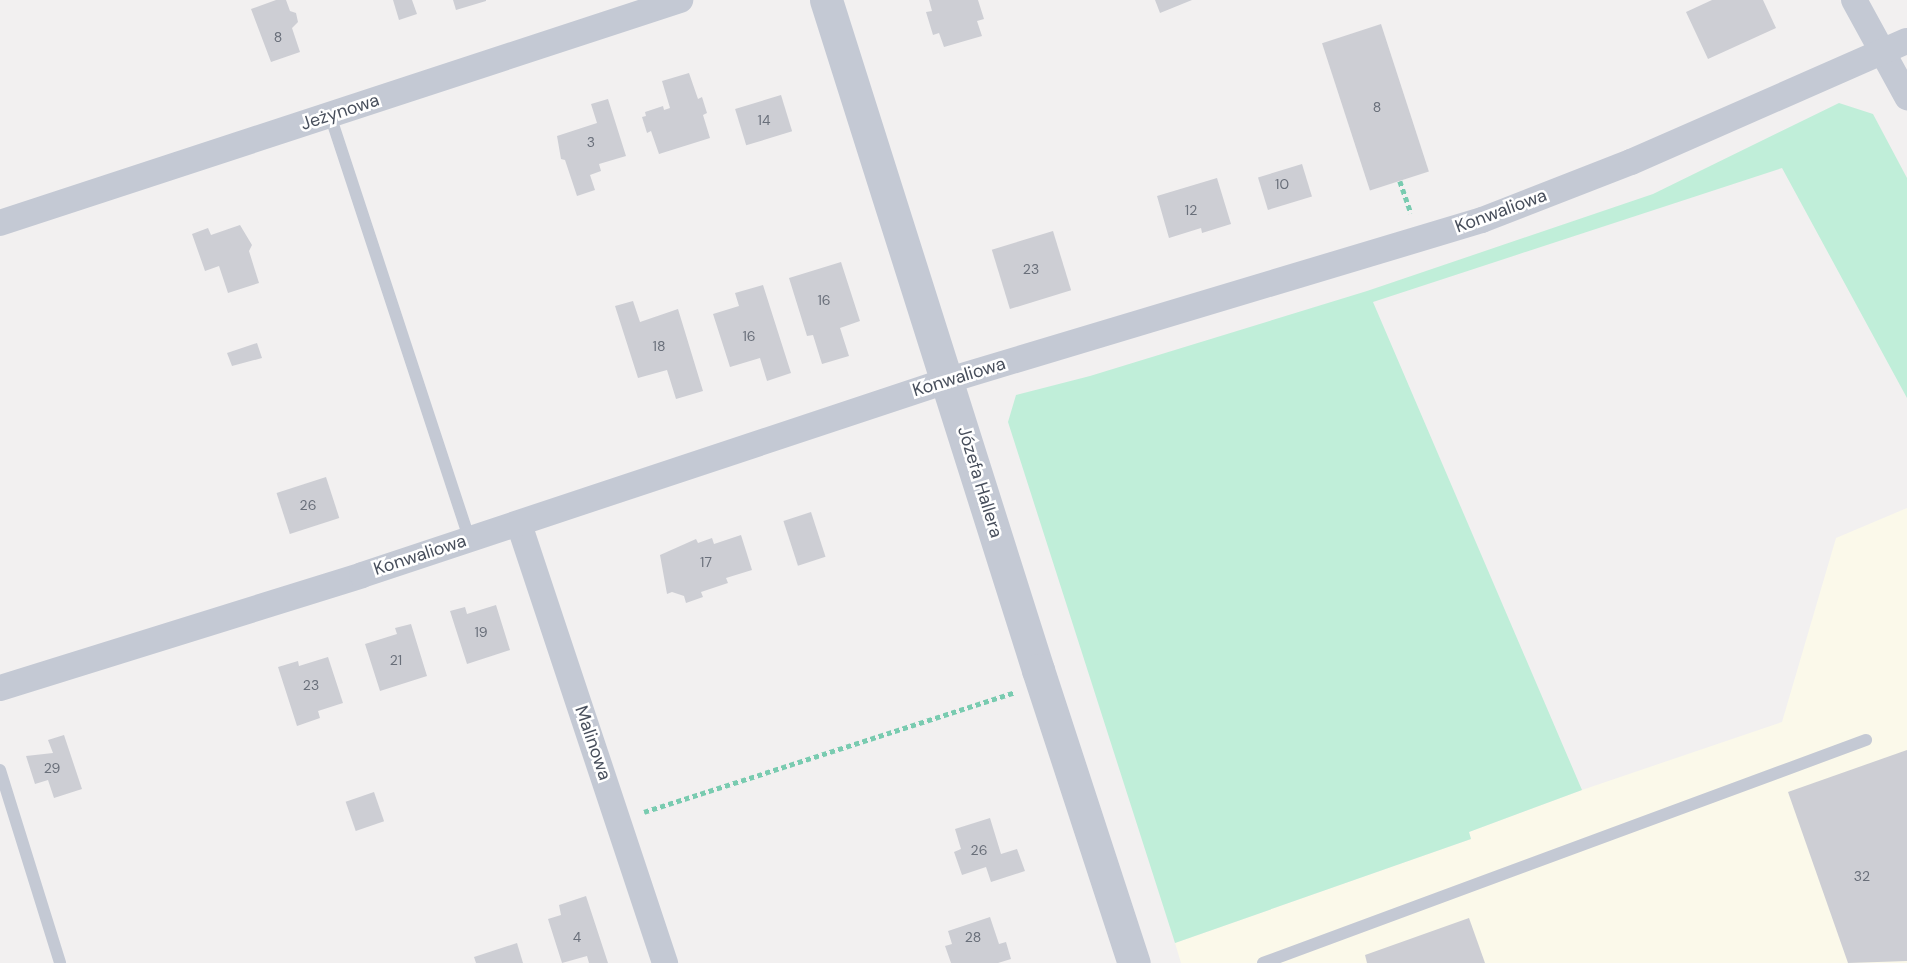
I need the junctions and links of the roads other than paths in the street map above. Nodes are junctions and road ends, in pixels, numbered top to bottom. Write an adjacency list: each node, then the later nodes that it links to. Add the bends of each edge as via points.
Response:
1 (680, 0): 7 (street, Jeżynowa)
2 (826, 0): 9 (street, Józefa Hallera)
3 (1854, 0): 5 (street)
4 (1907, 41): 5 (street, Konwaliowa)
5 (1882, 52): 6 (street); 9 (street, Konwaliowa, via 1631,162 1482,219)
6 (1907, 97)
7 (330, 115): 8 (street, Jeżynowa); 11 (lane)
8 (0, 223)
9 (949, 380): 10 (street, Konwaliowa); 17 (street, Józefa Hallera)
10 (519, 524): 11 (street, Konwaliowa); 16 (street, Malinowa)
11 (469, 539): 12 (street, Konwaliowa)
12 (0, 688)
13 (1866, 740): 18 (lane)
14 (0, 770): 15 (lane)
15 (60, 963)
16 (665, 963)
17 (1134, 963)
18 (1263, 963)

